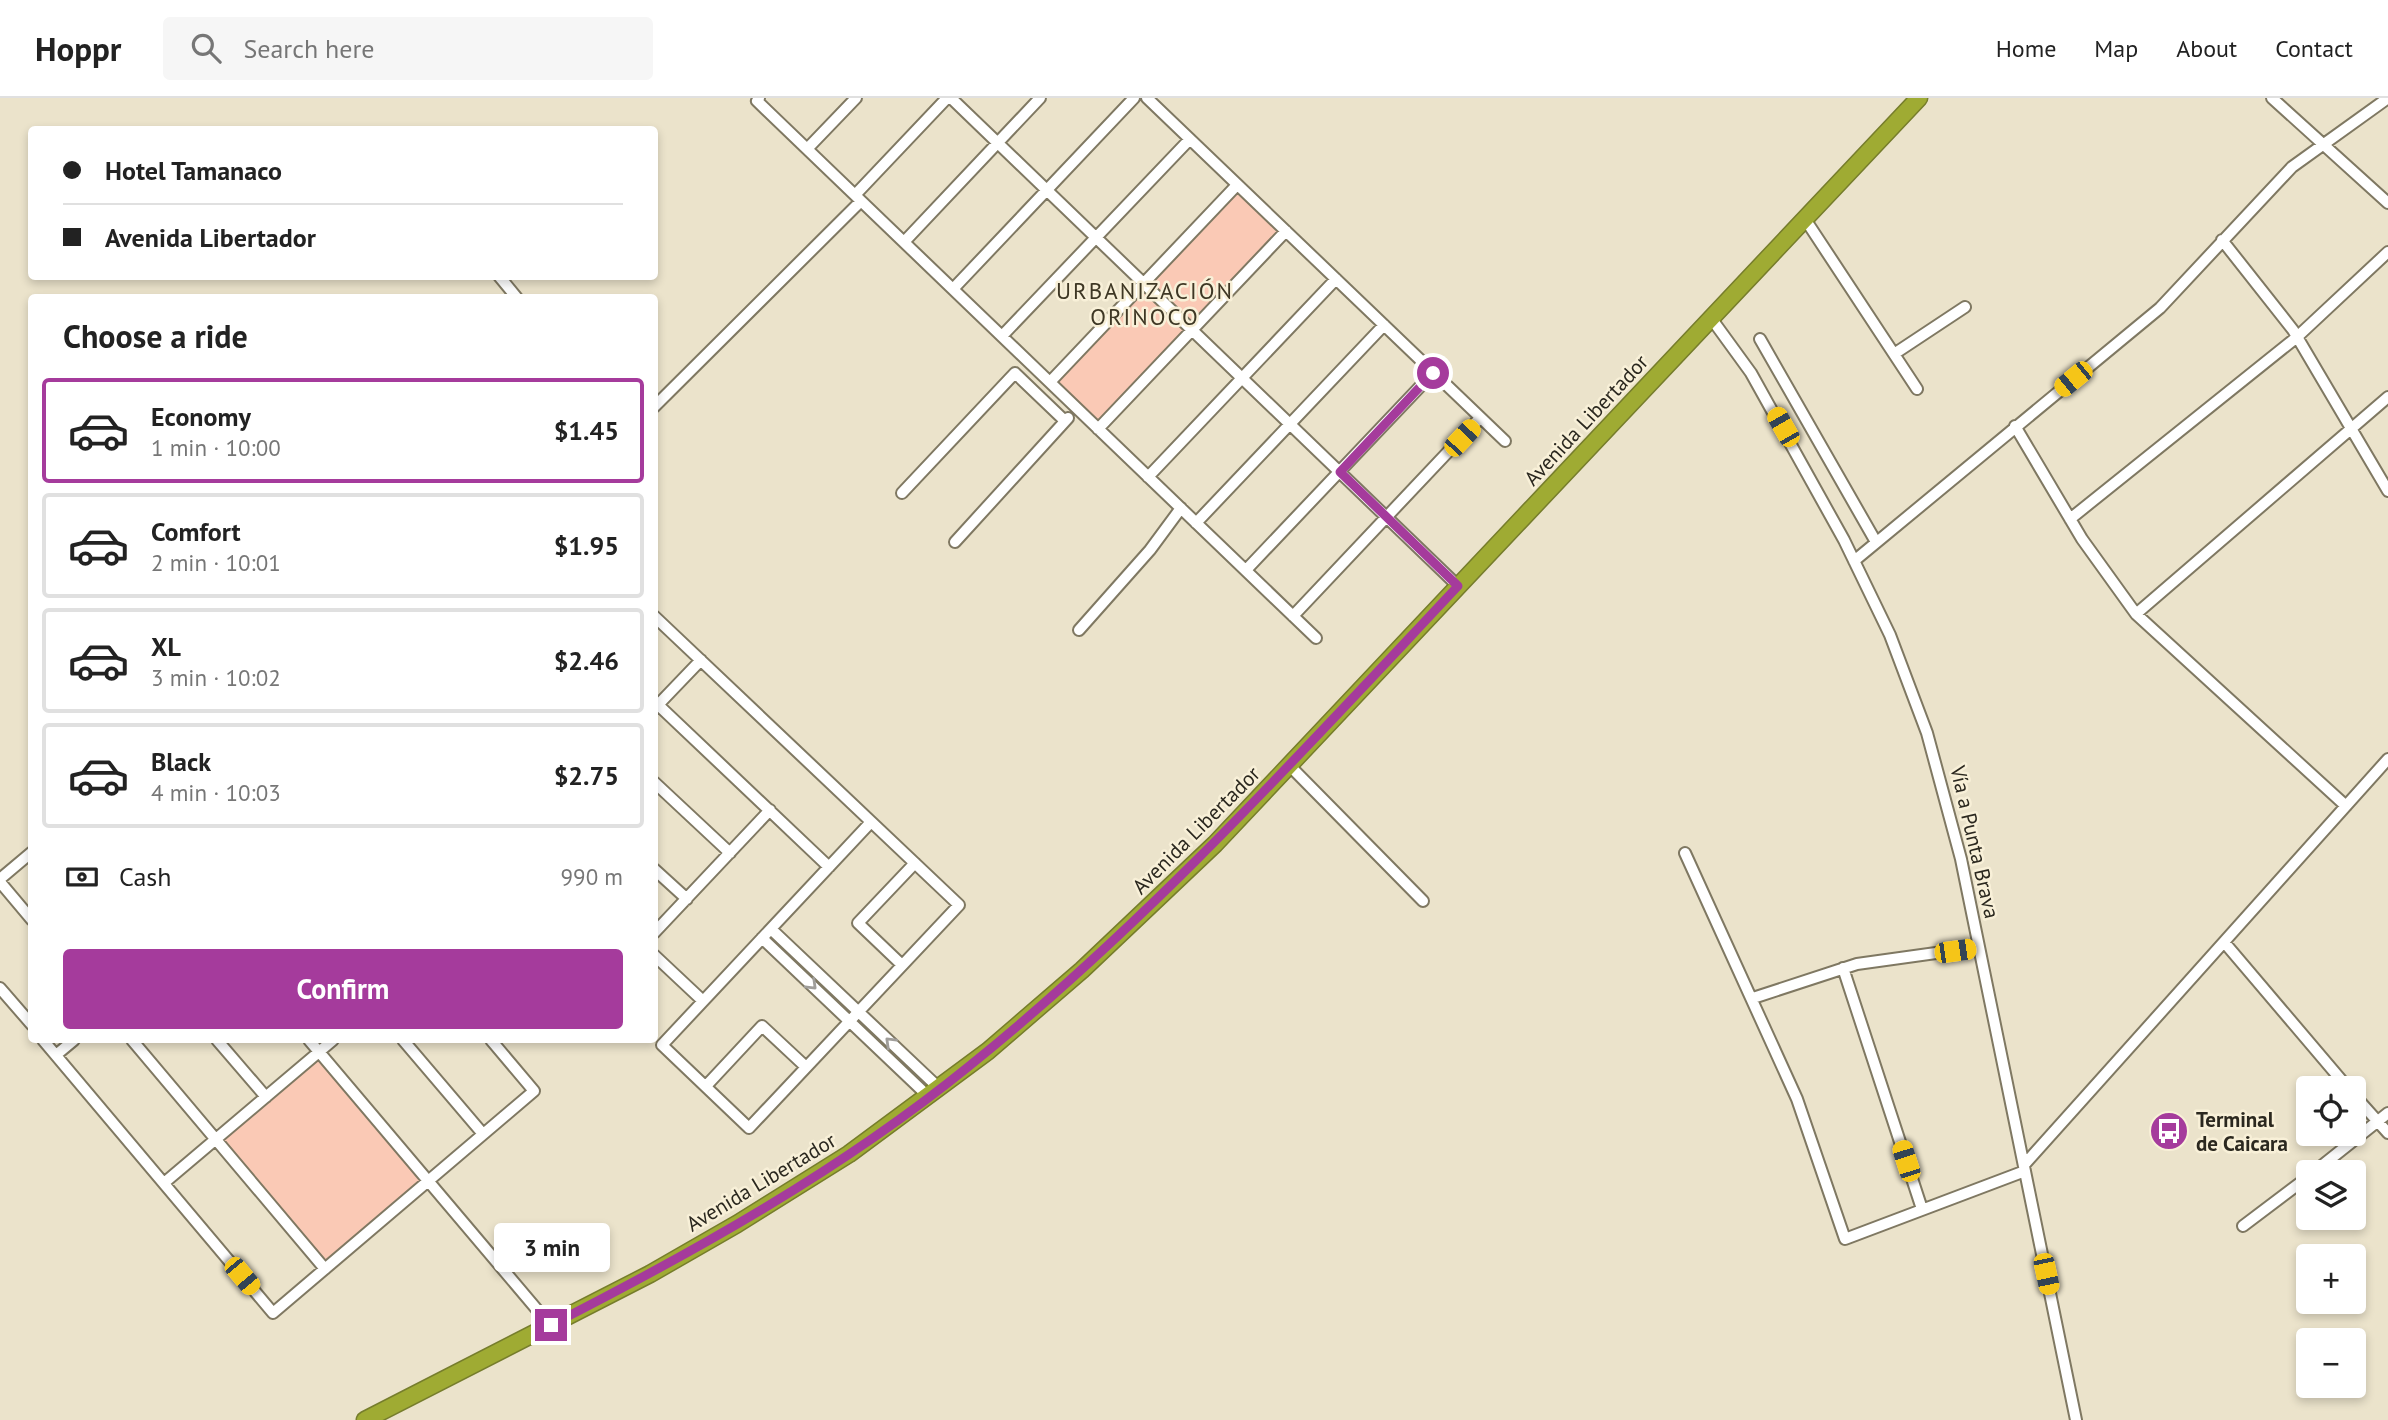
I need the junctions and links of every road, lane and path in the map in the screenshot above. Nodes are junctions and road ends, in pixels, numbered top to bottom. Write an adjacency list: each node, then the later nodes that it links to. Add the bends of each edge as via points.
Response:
1 (759, 98): 13 (street, via 757,101)
2 (856, 98): 13 (street)
3 (949, 98): 11 (street); 16 (street)
4 (1040, 98): 11 (street)
5 (1134, 98): 15 (street)
6 (1147, 98): 10 (street)
7 (1919, 98): 18 (highway, Avenida Libertador)
8 (2272, 98): 12 (street)
9 (2388, 98): 12 (street)
10 (1190, 139): 14 (street); 20 (street)
11 (997, 143): 15 (street); 22 (street)
12 (2324, 145): 17 (street); 21 (street, via 2283,176)
13 (807, 149): 16 (street)
14 (1237, 185): 19 (street); 26 (street)
15 (1047, 190): 20 (street); 27 (street)
16 (858, 198): 22 (street); 42 (street)
17 (2388, 203)
18 (1805, 219): 30 (highway, Avenida Libertador); 36 (street)
19 (1286, 231): 24 (street); 32 (street)
20 (1096, 237): 26 (street); 33 (street)
21 (2222, 240): 34 (street); 47 (street, via 2160,308)
22 (904, 242): 27 (street)
23 (2388, 252): 34 (street)
24 (1336, 279): 31 (street); 38 (street)
25 (502, 280): 28 (street)
26 (1144, 284): 32 (street); 39 (street)
27 (953, 289): 33 (street)
28 (514, 294)
29 (1965, 307): 36 (street)
30 (1711, 318): 61 (street, Vía a Punta Brava, via 1751,373); 63 (highway, Avenida Libertador)
31 (1384, 325): 37 (street); 46 (street)
32 (1192, 330): 38 (street); 48 (street)
33 (1002, 336): 39 (street)
34 (2297, 337): 49 (street); 57 (street)
35 (1760, 340): 60 (street)
36 (1894, 354): 40 (street)
37 (1433, 373): 44 (street); 51 (street)
38 (1242, 378): 46 (street); 52 (street)
39 (1050, 382): 43 (street)
40 (1917, 389)
41 (2388, 397): 49 (street)
42 (658, 403)
43 (1077, 408): 45 (street); 48 (street)
44 (1480, 418): 50 (street); 56 (street)
45 (1065, 421): 54 (street, via 1016,373); 59 (street)
46 (1290, 424): 51 (street); 58 (street)
47 (2015, 426): 57 (street); 60 (street)
48 (1098, 429): 52 (street)
49 (2351, 431): 53 (street); 64 (street)
50 (1504, 441)
51 (1340, 472): 56 (street); 62 (street)
52 (1148, 477): 55 (street)
53 (2388, 491)
54 (902, 493)
55 (1181, 508): 58 (street); 67 (street, via 1143,559)
56 (1387, 517): 63 (street); 65 (street)
57 (2070, 519): 64 (street)
58 (1196, 523): 62 (street)
59 (955, 542)
60 (1876, 542): 61 (street)
61 (1854, 561): 92 (street, Vía a Punta Brava, via 1895,646 1927,733)
62 (1246, 570): 65 (street)
63 (1458, 586): 73 (highway, Avenida Libertador)
64 (2136, 614): 75 (street)
65 (1293, 616): 68 (street)
66 (658, 620): 69 (street)
67 (1079, 630)
68 (1316, 638)
69 (701, 660): 70 (street); 77 (street)
70 (658, 703)
71 (658, 707): 76 (street)
72 (2388, 759): 75 (street)
73 (1289, 765): 86 (street); 115 (highway, Avenida Libertador, via 1180,879 1082,970)
74 (658, 790): 78 (street)
75 (2346, 806): 91 (street)
76 (770, 810): 78 (street); 82 (street)
77 (871, 822): 81 (street); 82 (street)
78 (730, 853): 85 (street)
79 (1685, 853): 97 (street)
80 (28, 856): 84 (street)
81 (915, 863): 94 (street, via 958,905); 94 (street, via 858,923)
82 (829, 867): 89 (street)
83 (658, 873): 85 (street)
84 (0, 881): 87 (street)
85 (687, 899): 88 (street)
86 (1423, 901)
87 (28, 915)
88 (658, 929)
89 (771, 929): 90 (street); 99 (street)
90 (762, 938): 98 (street); 101 (street, one-way to 101)
91 (2224, 942): 113 (street); 124 (street)
92 (1979, 947): 95 (street); 124 (street, Vía a Punta Brava)
93 (658, 959): 98 (street)
94 (902, 965): 99 (street)
95 (1843, 968): 97 (street); 128 (street)
96 (0, 988): 100 (street)
97 (1753, 998): 128 (street, via 1812,1135 1845,1239)
98 (703, 1001): 114 (street, via 662,1045)
99 (859, 1012): 101 (street); 115 (street, one-way to 99)
100 (28, 1020)
101 (850, 1021): 112 (street); 115 (street)
102 (46, 1043): 111 (street)
103 (70, 1043): 111 (street)
104 (135, 1043): 122 (street)
105 (220, 1043): 116 (street)
106 (312, 1043): 110 (street)
107 (330, 1043): 110 (street)
108 (406, 1043): 121 (street)
109 (494, 1043): 121 (street, via 534,1091)
110 (319, 1052): 116 (street); 125 (street)
111 (56, 1055): 126 (street)
112 (806, 1067): 114 (street, via 762,1026); 114 (street, via 749,1128)
113 (2338, 1076)
114 (706, 1086)
115 (934, 1093): 131 (highway, Avenida Libertador, via 849,1154 737,1224)
116 (266, 1097): 122 (street)
117 (2366, 1108): 119 (street)
118 (2388, 1113): 119 (street)
119 (2378, 1122): 120 (street); 123 (street)
120 (2388, 1133)
121 (483, 1134): 125 (street)
122 (216, 1140): 126 (street); 130 (street)
123 (2329, 1160)
124 (2024, 1168): 128 (street); 133 (street, Vía a Punta Brava)
125 (428, 1181): 130 (street); 131 (street)
126 (164, 1183): 130 (street, via 273,1313)
127 (2296, 1186): 129 (street)
128 (1922, 1209)
129 (2243, 1226)
130 (325, 1269)
131 (551, 1325): 132 (highway, Avenida Libertador)
132 (365, 1420)
133 (2076, 1420)

